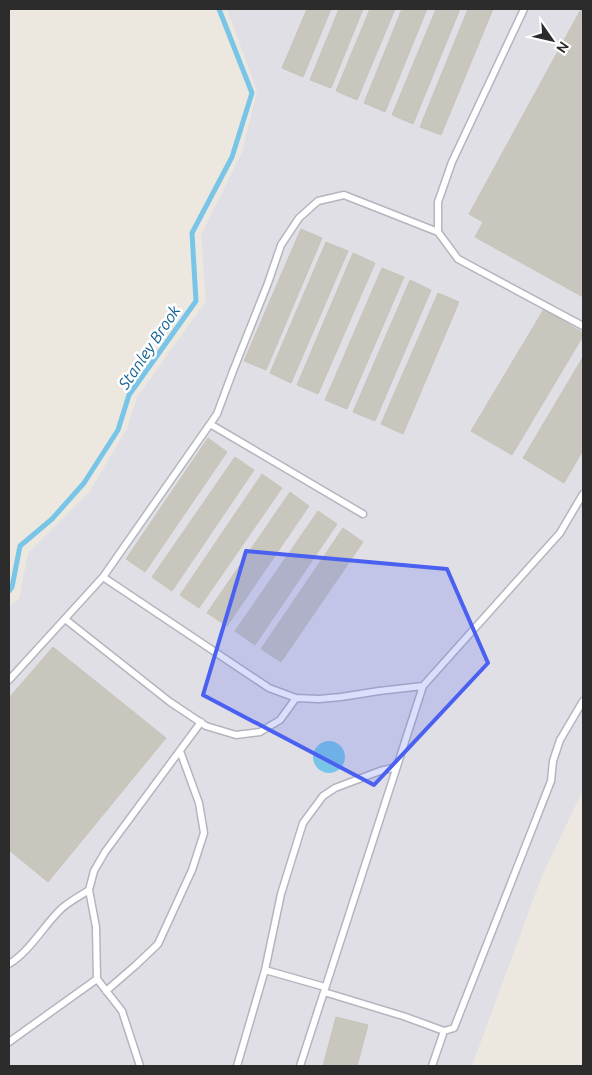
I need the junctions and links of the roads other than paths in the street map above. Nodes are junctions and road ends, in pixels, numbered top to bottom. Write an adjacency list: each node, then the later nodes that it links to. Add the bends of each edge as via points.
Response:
1 (524, 9): 2 (lane, via 452,162 438,202)
2 (438, 232): 3 (lane, via 458,259); 4 (lane, via 344,195 318,201 299,218 281,244 217,414)
3 (583, 326)
4 (210, 424): 6 (lane); 7 (lane)
5 (583, 494): 10 (lane, via 560,533)
6 (363, 514)
7 (103, 577): 8 (lane); 11 (lane, via 269,688)
8 (65, 619): 9 (lane); 13 (lane, via 170,702)
9 (9, 680)
10 (423, 686): 11 (lane, via 341,697); 15 (lane)
11 (296, 698): 13 (lane, via 280,720 260,732 236,735)
12 (583, 701): 22 (lane, via 560,740 551,782 454,1028)
13 (201, 722): 14 (lane)
14 (180, 751): 16 (lane, via 105,852 94,871); 21 (lane, via 199,803 204,833 192,870 158,944)
15 (396, 767): 18 (lane, via 335,788 324,796 303,823 281,894); 20 (lane)
16 (89, 890): 17 (lane, via 61,910); 19 (lane, via 96,928)
17 (9, 964)
18 (265, 970): 20 (lane); 25 (lane)
19 (97, 979): 21 (lane); 23 (lane)
20 (325, 989): 22 (lane); 26 (lane)
21 (106, 991): 24 (lane, via 122,1011)
22 (444, 1031): 27 (lane)
23 (9, 1042)
24 (140, 1066)
25 (238, 1066)
26 (300, 1066)
27 (432, 1066)

